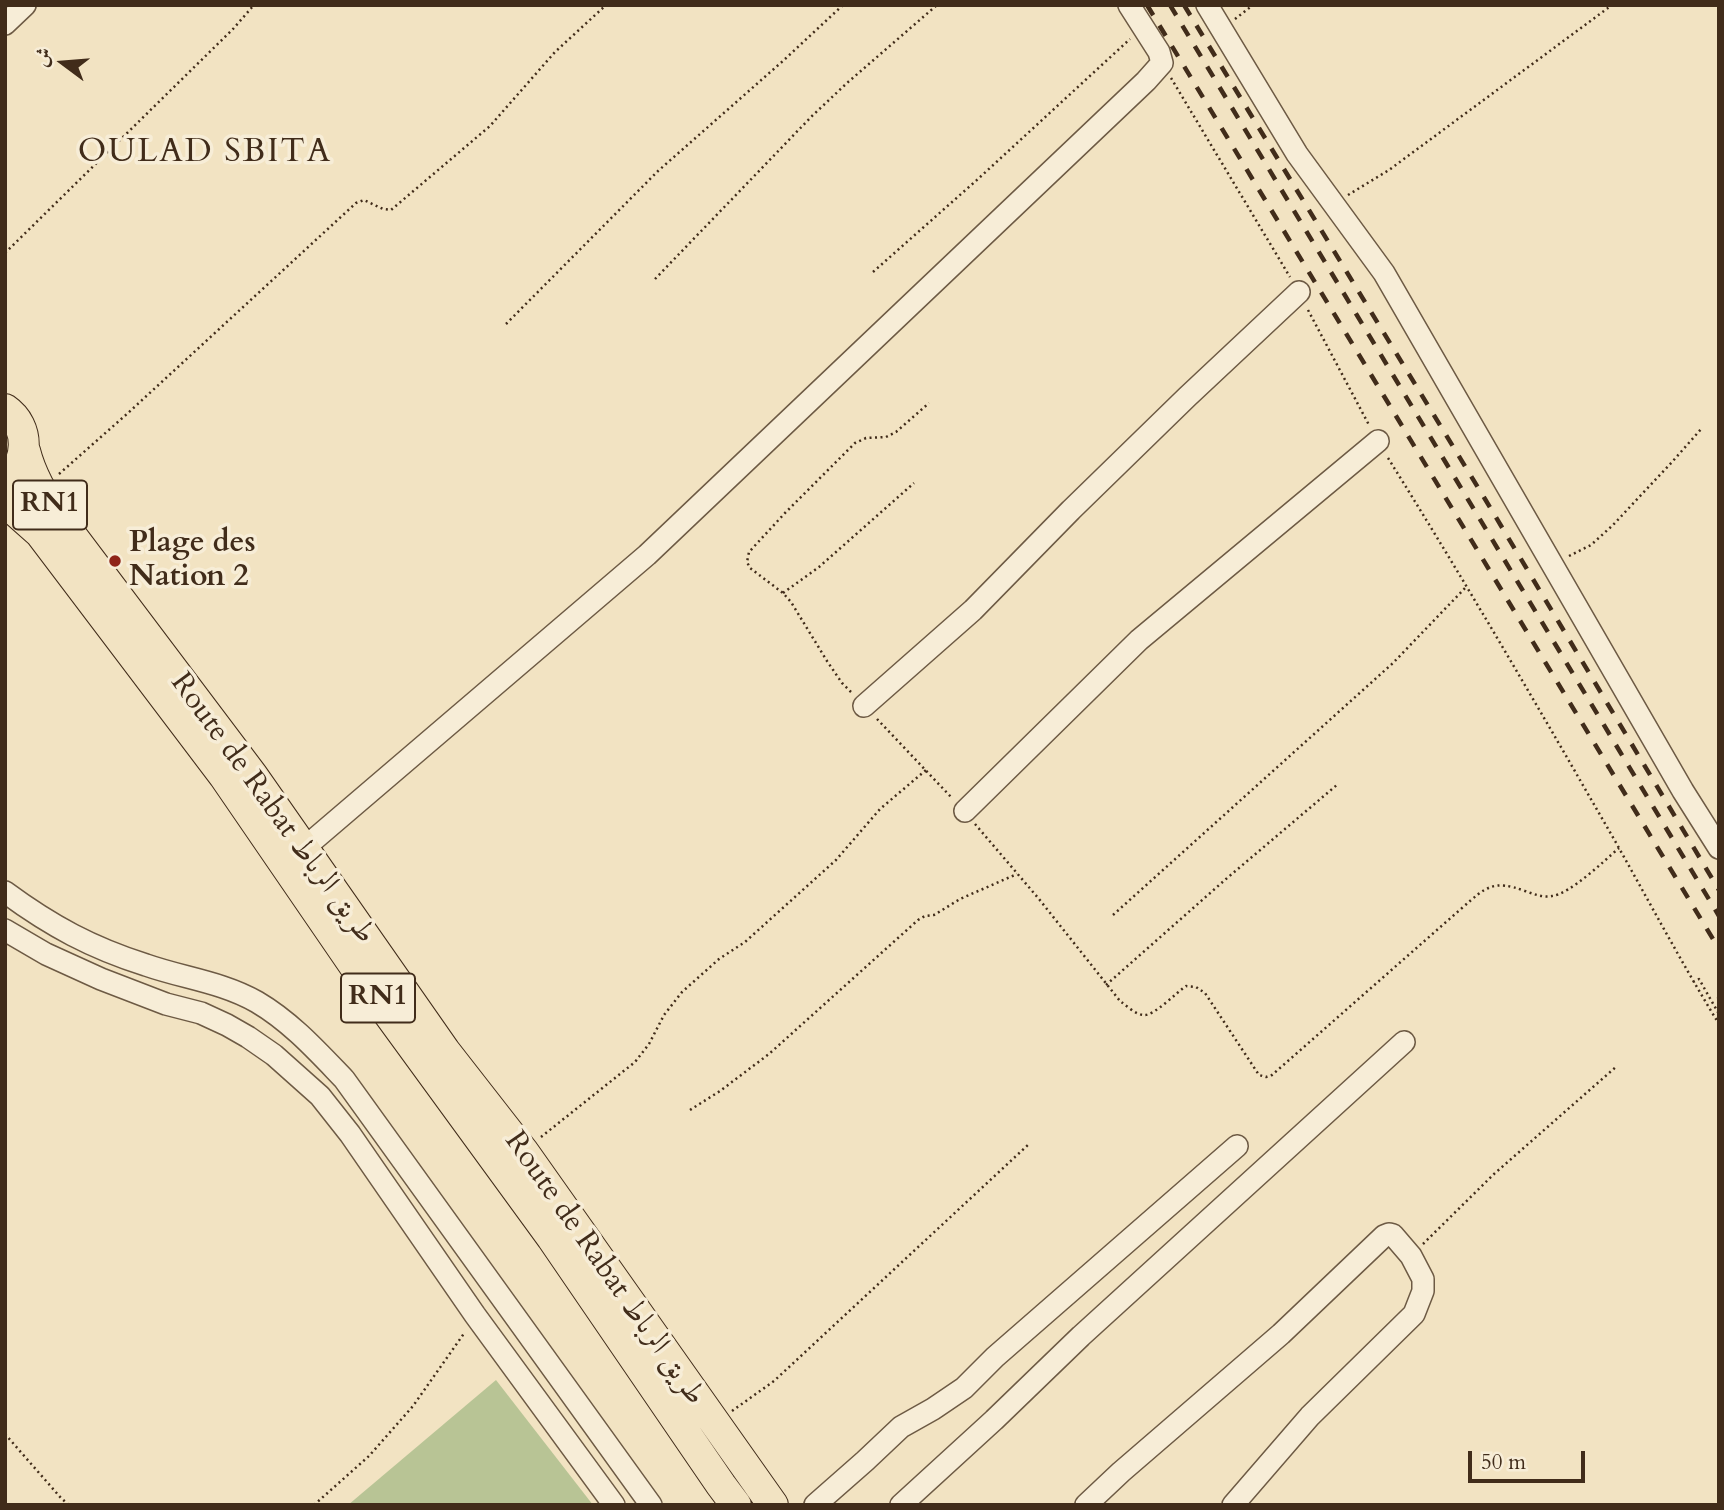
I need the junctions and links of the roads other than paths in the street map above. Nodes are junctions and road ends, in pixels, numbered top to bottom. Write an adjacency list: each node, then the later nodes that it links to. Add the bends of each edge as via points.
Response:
1 (25, 5): 4 (street)
2 (1129, 5): 14 (street, via 1163,63 647,555)
3 (1206, 5): 13 (street, via 1297,154 1384,273)
4 (5, 24)
5 (1299, 292): 11 (street, via 973,610)
6 (5, 409): 8 (highway, RN1, via 18,422)
7 (1378, 441): 12 (street, via 1139,640)
8 (24, 451): 9 (highway, RN1); 14 (highway, Route de Rabat طريق الرباط / RN1, via 39,489 57,516)
9 (5, 482)
10 (5, 502): 21 (highway, Route de Rabat طريق الرباط / RN1, via 40,533 224,776)
11 (864, 706)
12 (965, 811)
13 (1719, 848)
14 (303, 849): 22 (highway, Route de Rabat طريق الرباط / RN1)
15 (5, 891): 20 (street, via 33,913 103,951 207,981 256,1001 311,1044 344,1079)
16 (5, 930): 19 (street, via 101,979 218,1021 274,1055 320,1096)
17 (1404, 1042): 24 (street)
18 (1237, 1146): 23 (street, via 964,1388 901,1427)
19 (614, 1505)
20 (651, 1505)
21 (736, 1505)
22 (773, 1505)
23 (815, 1505)
24 (901, 1505)
25 (1086, 1505): 26 (street, via 1281,1334 1384,1236 1393,1235 1423,1279 1414,1314 1310,1416)
26 (1233, 1505)

